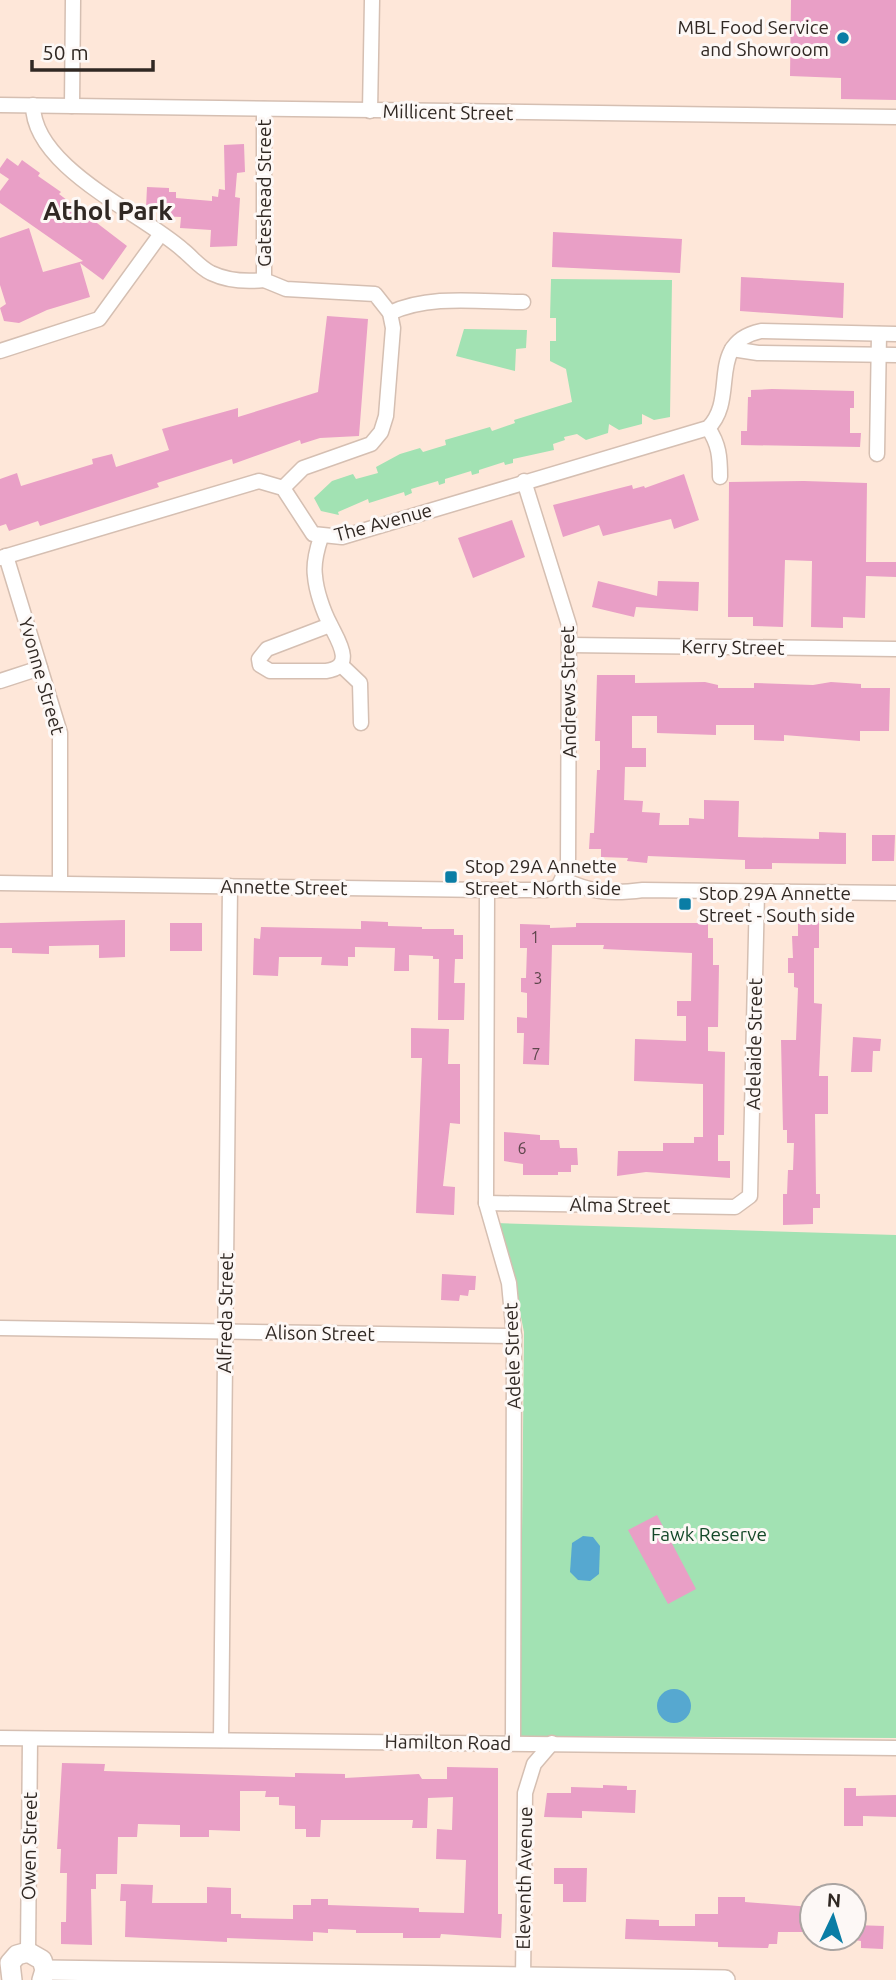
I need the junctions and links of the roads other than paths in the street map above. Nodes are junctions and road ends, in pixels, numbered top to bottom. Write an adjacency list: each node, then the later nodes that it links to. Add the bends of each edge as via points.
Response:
1 (74, 0): 5 (street)
2 (372, 0): 7 (street)
3 (0, 105): 4 (street, Millicent Street)
4 (33, 105): 5 (street, Millicent Street); 9 (street, via 36,131 46,145 113,202)
5 (72, 106): 6 (street, Millicent Street)
6 (264, 109): 7 (street, Millicent Street); 10 (street, Gateshead Street)
7 (370, 111): 8 (street, Millicent Street)
8 (896, 117)
9 (160, 234): 10 (street, via 212,273 248,281); 16 (street, via 99,319)
10 (264, 279): 12 (street, Gateshead Street, via 286,289 368,292 382,299)
11 (523, 302): 12 (street, via 432,301)
12 (390, 313): 23 (street, via 393,328 381,432 371,444 303,468)
13 (879, 334): 14 (street); 15 (street, via 761,331 747,334); 17 (street)
14 (896, 334)
15 (732, 349): 17 (street); 19 (street, via 726,359 723,407)
16 (0, 351)
17 (879, 355): 18 (street); 20 (street)
18 (896, 355)
19 (708, 428): 21 (street, via 717,441); 22 (street, The Avenue)
20 (877, 454)
21 (720, 477)
22 (524, 481): 24 (street, The Avenue, via 342,537); 27 (street, Andrews Street, via 569,625)
23 (282, 488): 24 (street, The Avenue, via 308,529); 25 (street, via 268,481 246,483)
24 (321, 537): 26 (street, via 315,575)
25 (3, 557): 30 (street, Yvonne Street)
26 (330, 625): 29 (street, via 342,648); 29 (street, via 267,649 260,665 270,671 326,671)
27 (570, 645): 28 (street, Kerry Street); 33 (street, Andrews Street)
28 (896, 649)
29 (341, 665): 32 (street, via 360,682)
30 (40, 668): 31 (street); 35 (street, Yvonne Street, via 61,733)
31 (0, 681)
32 (360, 723)
33 (566, 873): 37 (street, Annette Street, via 558,887 545,890); 38 (street, via 598,892)
34 (0, 883): 35 (street, Annette Street)
35 (60, 883): 36 (street, Annette Street)
36 (230, 886): 37 (street, Annette Street); 43 (street, Alfreda Street)
37 (487, 890): 41 (street, Adele Street)
38 (757, 892): 39 (street); 40 (street, Adelaide Street)
39 (896, 893)
40 (750, 1196): 41 (street, Alma Street, via 735,1207)
41 (486, 1203): 44 (street, Adele Street, via 509,1283)
42 (0, 1328): 43 (street, Alison Street)
43 (225, 1332): 44 (street, Alison Street); 47 (street, Alfreda Street)
44 (514, 1336): 48 (street, Adele Street)
45 (0, 1738): 46 (street, Hamilton Road)
46 (30, 1739): 47 (street, Hamilton Road); 51 (street, Owen Street)
47 (221, 1740): 48 (street, Hamilton Road)
48 (513, 1743): 49 (street, Hamilton Road)
49 (552, 1743): 50 (street, Hamilton Road); 55 (street, Eleventh Avenue, via 534,1764 525,1793)
50 (896, 1748)
51 (28, 1952): 52 (street, via 13,1958); 53 (street, via 42,1960)
52 (7, 1972)
53 (43, 1975): 54 (street)
54 (276, 1977): 55 (street)
55 (523, 1978): 56 (street)
56 (725, 1980)

